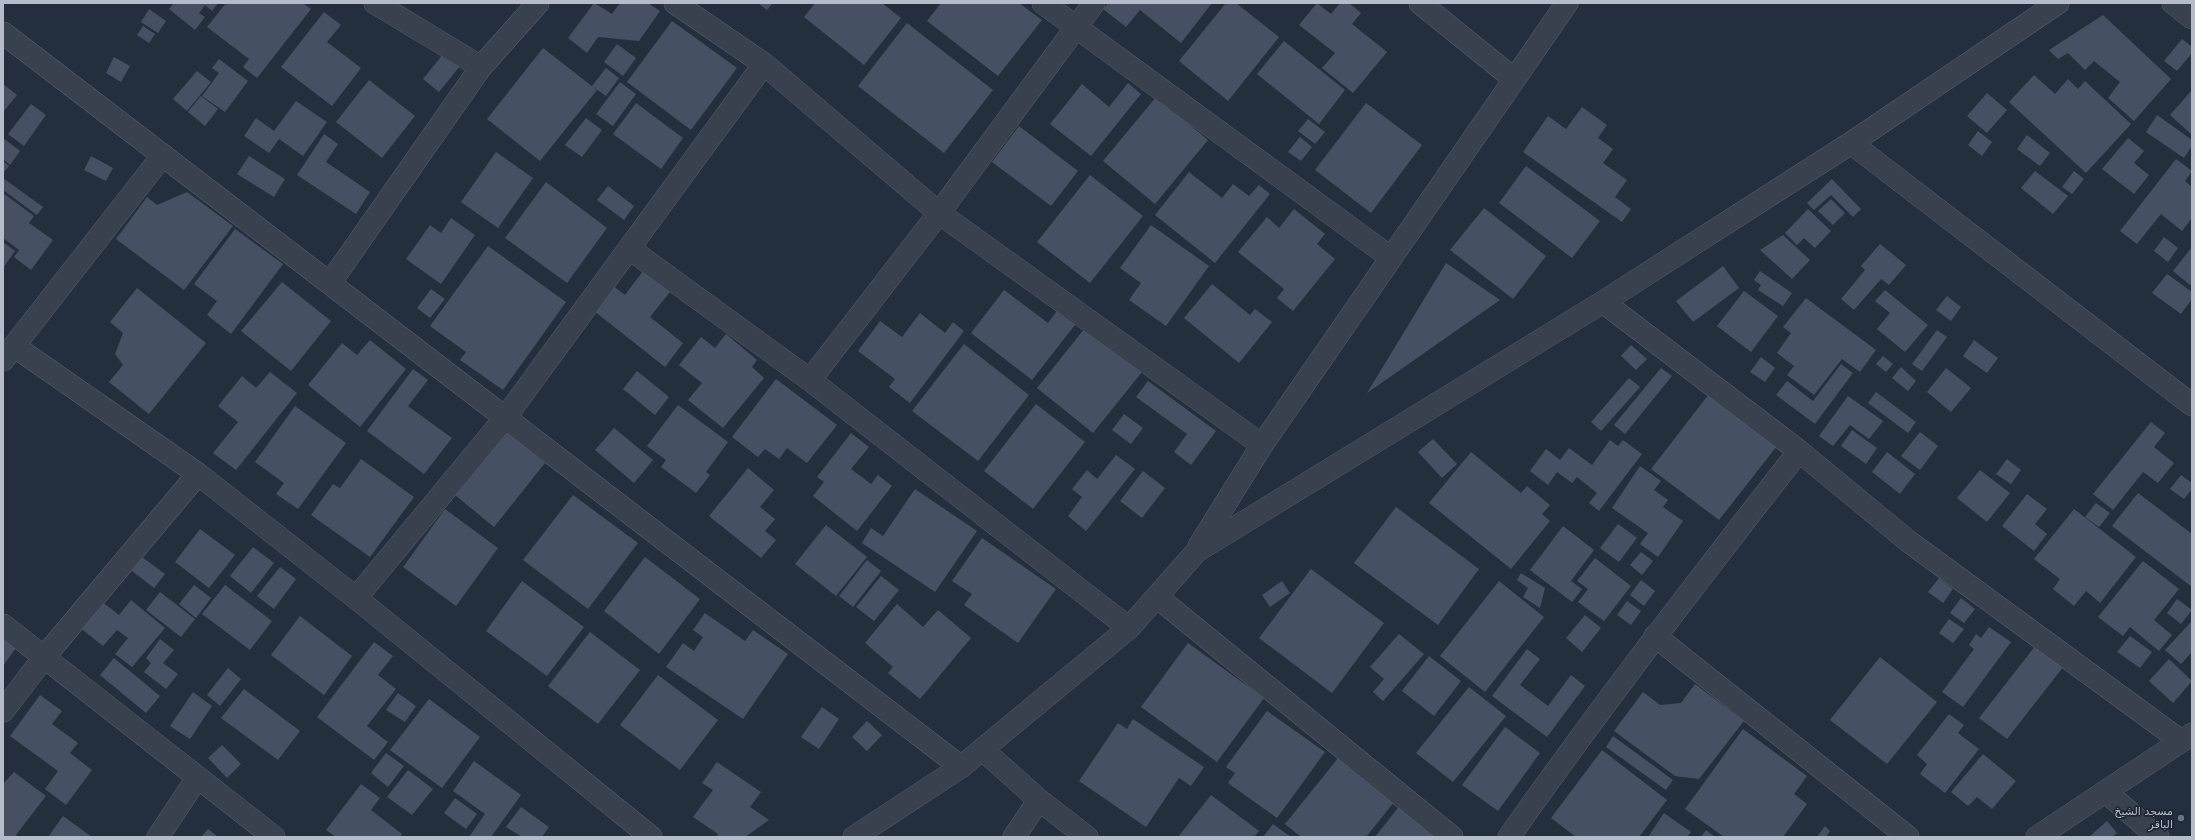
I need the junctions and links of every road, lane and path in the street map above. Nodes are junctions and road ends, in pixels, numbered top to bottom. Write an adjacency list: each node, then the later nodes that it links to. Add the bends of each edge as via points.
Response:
1 (375, 3): 14 (street)
2 (538, 3): 14 (street)
3 (675, 3): 13 (street)
4 (1044, 3): 11 (street)
5 (1094, 3): 11 (street)
6 (1420, 3): 15 (street)
7 (1567, 3): 15 (street)
8 (2058, 3): 16 (street)
9 (2172, 3): 10 (street)
10 (2192, 18)
11 (1076, 27): 18 (street); 20 (street)
12 (3, 33): 17 (street)
13 (764, 64): 18 (street); 19 (street)
14 (481, 67): 21 (street)
15 (1514, 79): 20 (street)
16 (1851, 143): 22 (street); 25 (street)
17 (163, 155): 21 (street); 23 (street)
18 (939, 213): 24 (street); 27 (street)
19 (630, 249): 24 (street); 26 (street)
20 (1390, 257): 27 (street)
21 (330, 283): 26 (street)
22 (1602, 302): 28 (street); 30 (street)
23 (8, 353): 29 (street)
24 (810, 380): 34 (street)
25 (2192, 405)
26 (505, 418): 32 (street); 40 (street)
27 (1262, 445): 30 (street)
28 (1799, 451): 35 (street); 38 (street, via 1908,541)
29 (198, 474): 32 (street); 36 (street)
30 (1197, 551): 31 (street)
31 (1157, 597): 34 (street); 50 (street)
32 (356, 598): 46 (street)
33 (3, 625): 36 (street)
34 (1129, 628): 39 (street)
35 (1655, 636): 51 (street); 52 (street)
36 (45, 656): 37 (street); 41 (street)
37 (3, 711)
38 (2187, 738): 42 (street)
39 (983, 750): 40 (street); 43 (street)
40 (961, 767): 47 (street)
41 (197, 778): 44 (street); 45 (street)
42 (2106, 792): 53 (street); 54 (street)
43 (1039, 800): 48 (street); 49 (street)
44 (158, 837)
45 (274, 837)
46 (651, 837)
47 (854, 837)
48 (1014, 837)
49 (1087, 837)
50 (1452, 837)
51 (1509, 837)
52 (1908, 837)
53 (2037, 837)
54 (2158, 837)

